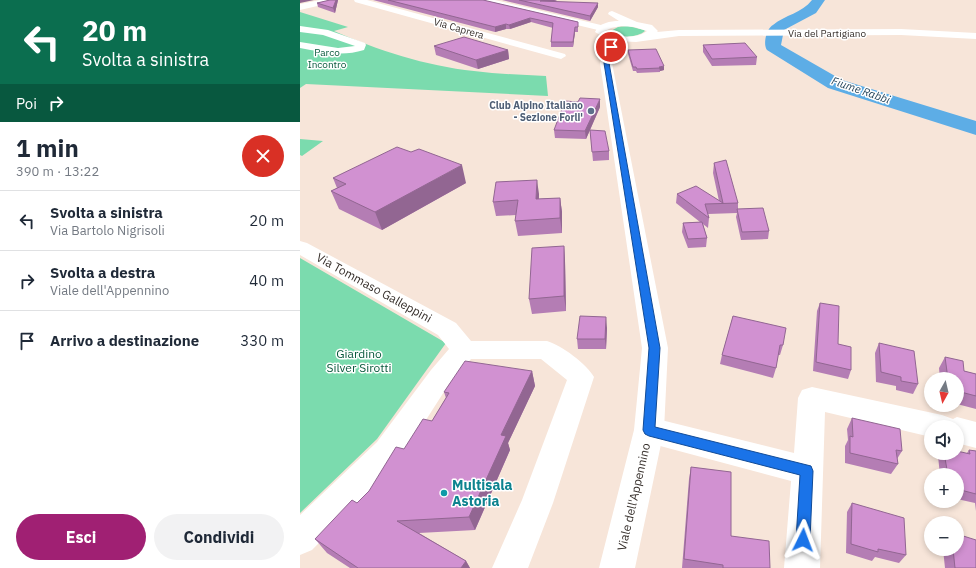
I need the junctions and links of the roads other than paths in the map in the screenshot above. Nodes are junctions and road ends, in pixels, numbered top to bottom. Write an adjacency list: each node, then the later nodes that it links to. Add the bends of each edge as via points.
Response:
1 (332, 0): 4 (main road)
2 (358, 0): 11 (main road, Via Caprera)
3 (484, 0): 7 (main road)
4 (300, 7)
5 (634, 24): 6 (main road, Viale dell'Appennino); 7 (main road, Viale dell'Appennino); 7 (main road, Viale dell'Appennino, via 610,11)
6 (650, 32): 7 (main road); 8 (main road, Via del Partigiano, via 901,32)
7 (614, 35): 15 (main road, Viale dell'Appennino, via 606,63 655,348)
8 (976, 36)
9 (304, 39): 10 (main road, via 327,46 337,44)
10 (326, 40)
11 (561, 56)
12 (300, 247): 13 (main road, Via Tommaso Galleppini)
13 (455, 340): 19 (main road, via 440,377 388,452); 20 (main road, via 547,350 581,377 537,503)
14 (924, 423): 18 (main road, via 812,398)
15 (649, 430): 18 (main road); 21 (main road, Viale dell'Appennino)
16 (964, 432): 17 (main road)
17 (976, 435)
18 (807, 471): 22 (main road)
19 (300, 538)
20 (510, 568)
21 (617, 568)
22 (802, 568)

